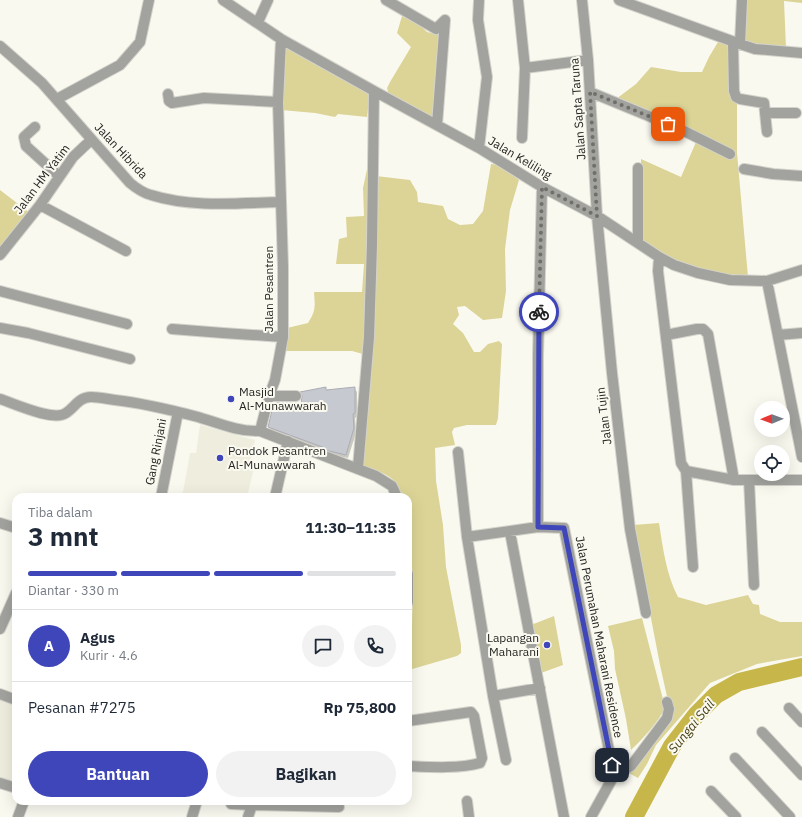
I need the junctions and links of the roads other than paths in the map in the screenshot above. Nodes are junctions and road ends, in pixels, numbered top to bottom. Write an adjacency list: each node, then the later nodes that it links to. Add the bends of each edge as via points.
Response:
1 (149, 0): 20 (street, via 140,42 120,65)
2 (223, 0): 10 (street, Jalan Keliling)
3 (268, 0): 10 (street)
4 (386, 0): 24 (street, via 436,29 445,20)
5 (479, 0): 29 (street, via 478,20 487,77)
6 (518, 0): 16 (street)
7 (582, 0): 15 (street, Jalan Sapta Taruna)
8 (619, 0): 12 (street)
9 (742, 0): 12 (street)
10 (258, 22): 11 (street, Jalan Keliling)
11 (281, 39): 17 (street, Jalan Keliling); 21 (street, Jalan Pesantren)
12 (737, 43): 14 (street, via 755,49); 22 (street, via 734,91 736,97 764,103)
13 (2, 50): 20 (street, Jalan Hibrida)
14 (802, 53)
15 (588, 60): 16 (street); 18 (street, Jalan Sapta Taruna)
16 (525, 68): 27 (street)
17 (374, 91): 24 (street, Jalan Keliling); 62 (street, via 369,337)
18 (590, 92): 30 (street, via 680,129); 38 (street, Jalan Sapta Taruna)
19 (168, 94): 21 (street, via 172,103 204,98)
20 (57, 99): 28 (street, Jalan Hibrida)
21 (278, 102): 36 (street, Jalan Pesantren)
22 (765, 113): 23 (street); 26 (street)
23 (796, 113)
24 (437, 125): 29 (street, Jalan Keliling)
25 (35, 127): 33 (street, via 24,137 26,146)
26 (766, 132)
27 (522, 138)
28 (91, 140): 33 (street, Jalan HM Yatim, via 73,156); 36 (street, Jalan Hibrida, via 130,183 150,195 207,203)
29 (479, 148): 35 (street, Jalan Keliling)
30 (730, 154)
31 (638, 168): 39 (street)
32 (744, 169): 34 (street)
33 (59, 176): 37 (street, Jalan HM Yatim)
34 (802, 176)
35 (542, 187): 38 (street, Jalan Keliling); 72 (street, via 538,356)
36 (280, 202): 52 (street, Jalan Pesantren, via 284,268)
37 (40, 205): 40 (street); 41 (street, Jalan HM Yatim)
38 (597, 216): 39 (street, Jalan Keliling); 78 (street, Jalan Tujin, via 630,529)
39 (638, 243): 42 (street, Jalan Keliling)
40 (126, 251)
41 (0, 255)
42 (659, 257): 44 (street, Jalan Keliling, via 698,273 730,280); 50 (street, via 658,271)
43 (802, 270): 44 (street, Jalan Keliling)
44 (767, 281): 51 (street)
45 (0, 291): 46 (street)
46 (127, 324)
47 (0, 328): 53 (street)
48 (172, 329): 52 (street)
49 (802, 333): 51 (street)
50 (666, 335): 63 (street, via 681,463); 64 (street, via 697,329 703,329 708,334)
51 (778, 335): 61 (street)
52 (283, 337): 54 (street, Jalan Pesantren, via 275,380)
53 (130, 359)
54 (269, 396): 55 (street); 58 (street, Jalan Pesantren)
55 (296, 396)
56 (0, 399): 57 (street, via 56,417 66,414 79,401 88,397 135,402)
57 (178, 412): 58 (street, via 240,429); 67 (street, Gang Rinjani)
58 (260, 431): 59 (street)
59 (288, 441): 62 (street); 68 (street)
60 (458, 452): 74 (street)
61 (802, 458)
62 (358, 468): 69 (street, via 392,486)
63 (686, 471): 64 (street); 75 (street)
64 (734, 480): 65 (street)
65 (748, 480): 66 (street); 76 (street)
66 (802, 480)
67 (162, 493)
68 (276, 493)
69 (395, 493)
70 (0, 523): 71 (street)
71 (12, 527)
72 (538, 527): 73 (street, Jalan Perumahan Maharani Residence); 92 (street, Jalan Perumahan Maharani Residence, via 564,528 612,765)
73 (510, 532): 74 (street, Jalan Perumahan Maharani Residence); 80 (street)
74 (467, 537): 82 (street)
75 (693, 567)
76 (754, 585)
77 (12, 603): 79 (street)
78 (646, 613)
79 (0, 629)
80 (540, 688): 82 (street); 106 (street)
81 (0, 694): 83 (street)
82 (493, 696): 90 (street)
83 (12, 698)
84 (667, 702): 92 (street, via 667,718 631,766)
85 (788, 708): 87 (street)
86 (412, 720): 91 (street, via 472,713 482,758 480,763 472,765)
87 (802, 722)
88 (762, 732): 93 (street)
89 (734, 758): 109 (street)
90 (506, 760)
91 (412, 766)
92 (617, 770): 107 (street)
93 (802, 775)
94 (0, 783): 95 (street)
95 (12, 787)
96 (711, 791): 108 (street)
97 (467, 801): 105 (street)
98 (22, 805): 102 (street)
99 (196, 805): 103 (street)
100 (252, 805): 101 (street); 104 (street)
101 (339, 808)
102 (18, 817)
103 (192, 817)
104 (248, 817)
105 (469, 817)
106 (564, 817)
107 (591, 817)
108 (736, 817)
109 (790, 817)

